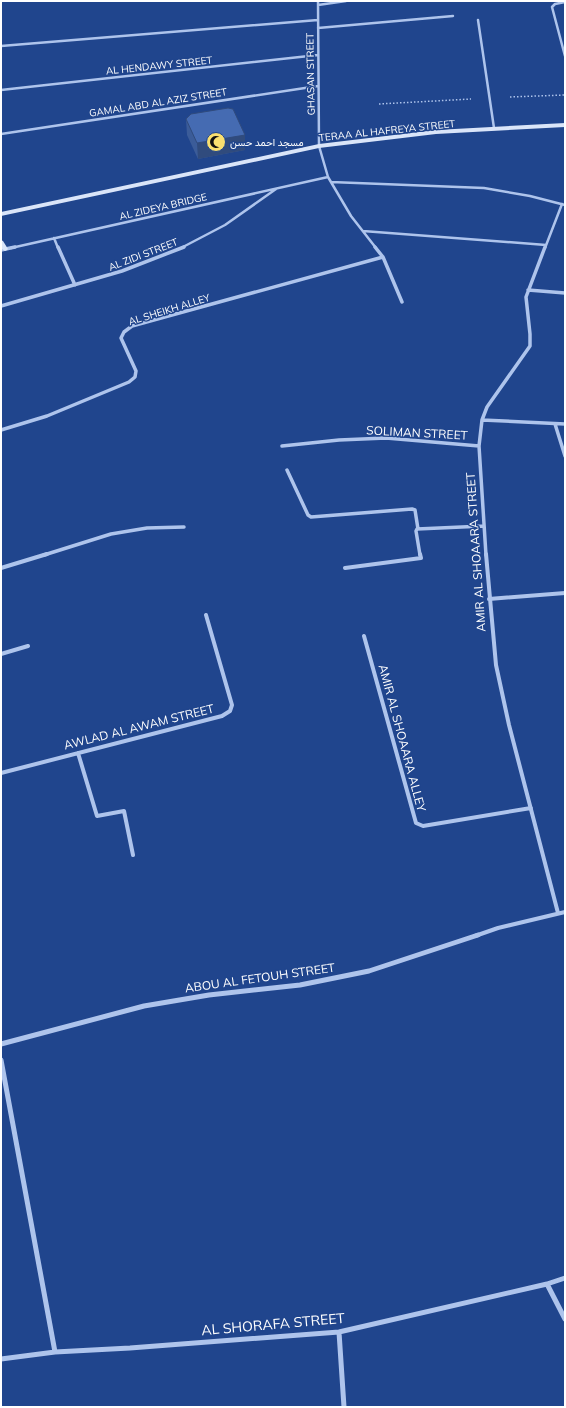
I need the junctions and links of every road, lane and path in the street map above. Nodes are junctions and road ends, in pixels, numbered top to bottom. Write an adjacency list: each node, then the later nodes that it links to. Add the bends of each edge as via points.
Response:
1 (318, 1): 4 (street, GHASAN STREET)
2 (346, 1): 4 (street)
3 (565, 2): 11 (street, via 552,7)
4 (318, 5): 6 (street, GHASAN STREET)
5 (453, 16): 8 (street)
6 (318, 20): 8 (street, GHASAN STREET); 9 (street)
7 (478, 20): 15 (street)
8 (318, 28): 10 (street, GHASAN STREET)
9 (1, 46)
10 (318, 55): 12 (street, GHASAN STREET); 13 (street, AL HENDAWY STREET)
11 (565, 56)
12 (318, 86): 16 (street, GAMAL ABD AL AZIZ STREET); 17 (street, GHASAN STREET)
13 (1, 90)
14 (565, 125): 15 (street, TERAA AL HAFREYA STREET)
15 (494, 128): 17 (street, TERAA AL HAFREYA STREET)
16 (1, 134)
17 (319, 146): 18 (street, GHASAN STREET); 22 (street, TERAA AL HAFREYA STREET)
18 (328, 176): 19 (street, GHASAN STREET); 20 (street, AL ZIDEYA BRIDGE)
19 (331, 182): 21 (street, via 484,188); 23 (street, GHASAN STREET)
20 (278, 188): 24 (street, AL ZIDEYA BRIDGE); 29 (street, AL ZIDI STREET, via 225,225 193,243 157,259)
21 (563, 204): 26 (street, AMIR AL SHOAARA STREET)
22 (1, 214)
23 (362, 231): 26 (street); 28 (street, GHASAN STREET)
24 (54, 238): 27 (street, AL ZIDEYA BRIDGE); 29 (street)
25 (1, 242): 27 (street)
26 (546, 245): 30 (street, AMIR AL SHOAARA STREET)
27 (3, 250)
28 (383, 257): 32 (street, GHASAN STREET); 37 (street, AL SHEIKH ALLEY, via 132,326 121,338 136,371 135,377 129,382 47,416)
29 (75, 285): 33 (street, AL ZIDI STREET)
30 (528, 290): 31 (street); 34 (street, AMIR AL SHOAARA STREET, via 526,304 532,336 530,346 487,407)
31 (565, 293)
32 (402, 302)
33 (1, 306)
34 (482, 420): 35 (street); 39 (street, AMIR AL SHOAARA STREET)
35 (555, 424): 36 (street); 40 (street)
36 (565, 424)
37 (1, 430)
38 (282, 446): 39 (street, SOLIMAN STREET, via 386,438)
39 (479, 446): 42 (street, AMIR AL SHOAARA STREET)
40 (565, 456)
41 (287, 470): 44 (street, via 311,517 412,509 415,510)
42 (484, 526): 44 (street); 48 (street, AMIR AL SHOAARA STREET)
43 (184, 527): 45 (street, via 147,528 111,534)
44 (418, 529): 46 (street, via 416,531 421,558)
45 (1, 568)
46 (345, 568)
47 (565, 593): 48 (street)
48 (489, 599): 55 (street, AMIR AL SHOAARA STREET, via 496,665)
49 (206, 616): 53 (street, AWLAD AL AWAM STREET, via 232,705 230,711 222,716)
50 (364, 636): 55 (street, AMIR AL SHOAARA ALLEY, via 416,823 423,826)
51 (28, 646): 52 (street)
52 (1, 654)
53 (78, 753): 54 (street, AWLAD AL AWAM STREET); 56 (street, via 97,816 124,811)
54 (1, 773)
55 (531, 808): 58 (street, AMIR AL SHOAARA STREET)
56 (132, 855)
57 (565, 912): 58 (street, ABOU AL FETOUH STREET)
58 (558, 913): 59 (street, ABOU AL FETOUH STREET, via 498,928 369,971 300,985 209,994 144,1006)
59 (1, 1044)
60 (1, 1060): 65 (street)
61 (565, 1278): 62 (street, AL SHORAFA STREET)
62 (547, 1284): 63 (street); 64 (street, AL SHORAFA STREET)
63 (565, 1319)
64 (339, 1332): 65 (street, AL SHORAFA STREET); 67 (street)
65 (55, 1352): 66 (street, AL SHORAFA STREET)
66 (1, 1359)
67 (344, 1407)

